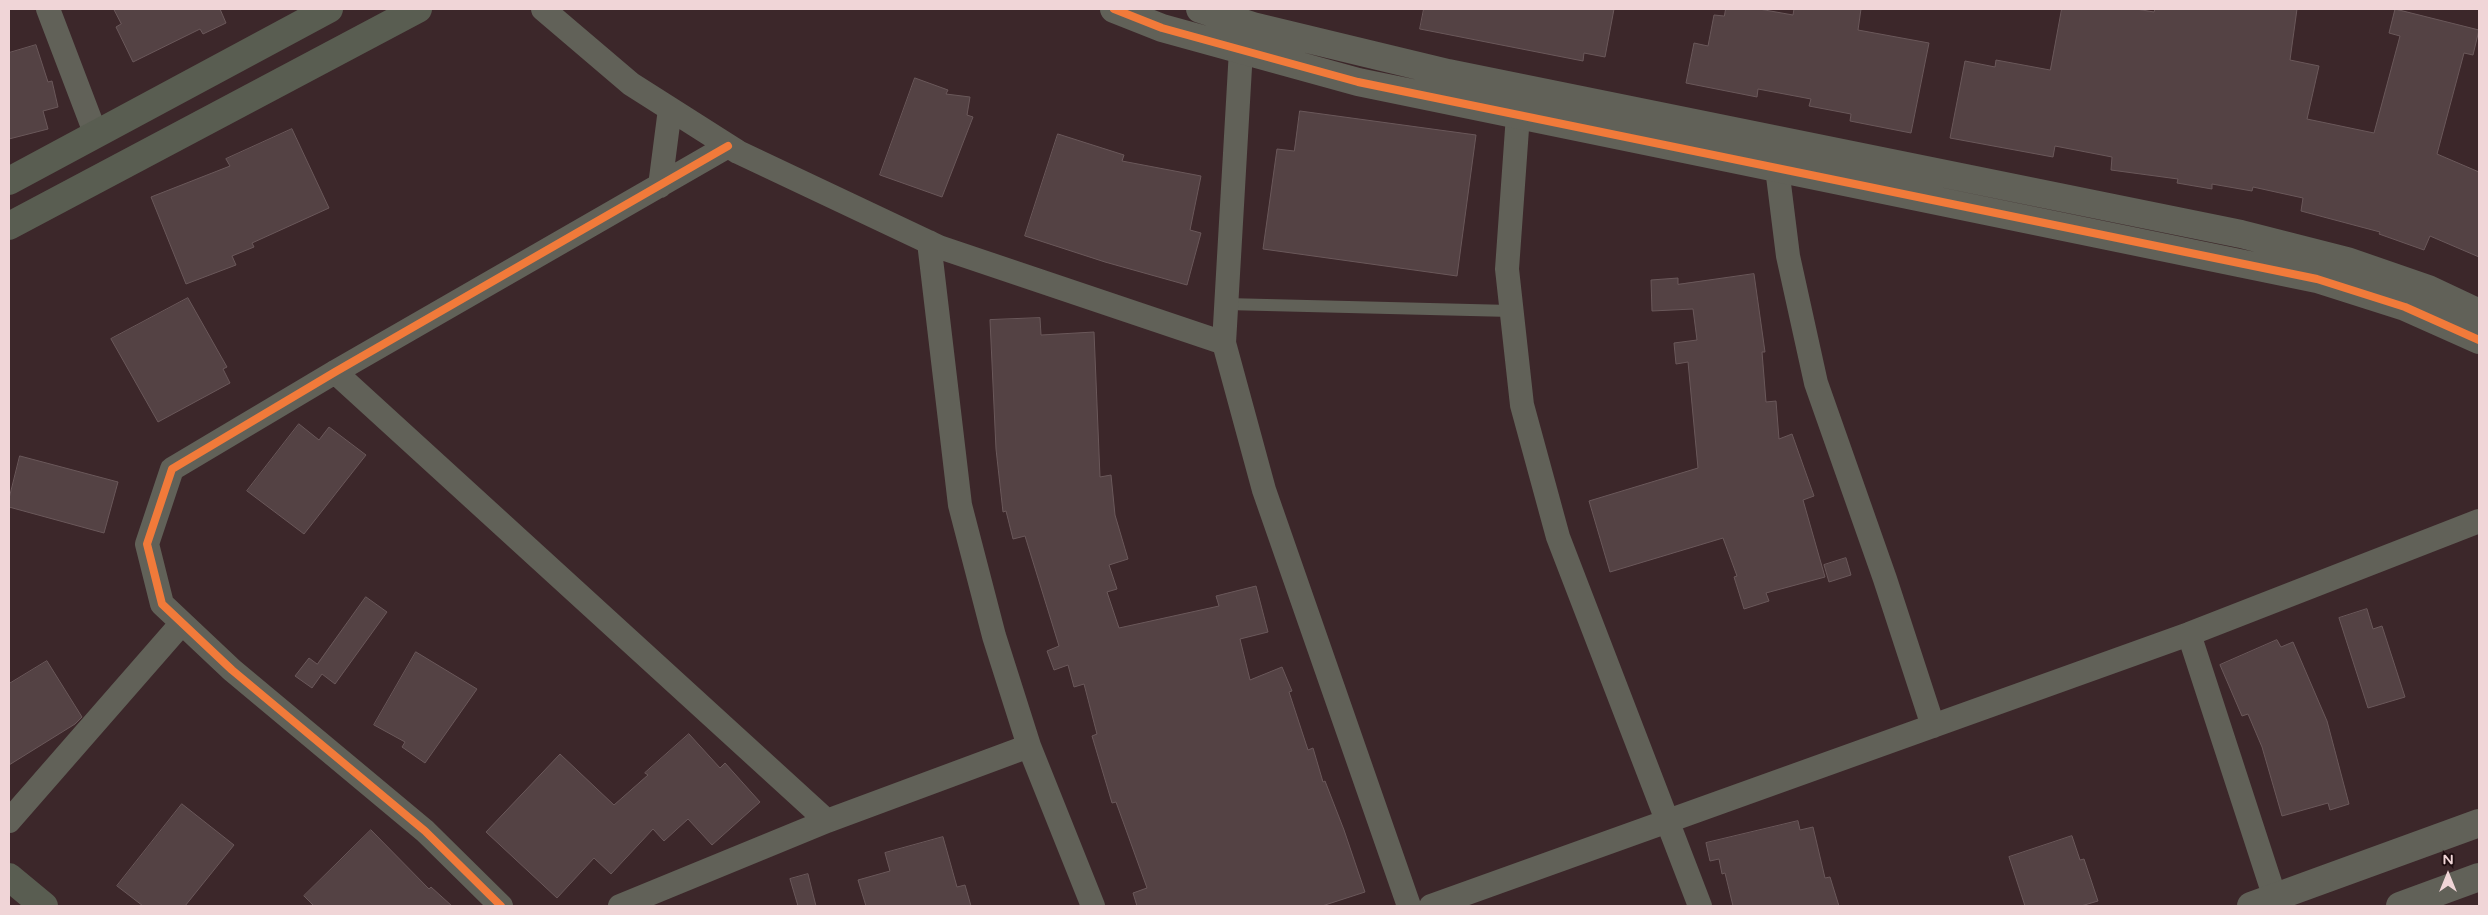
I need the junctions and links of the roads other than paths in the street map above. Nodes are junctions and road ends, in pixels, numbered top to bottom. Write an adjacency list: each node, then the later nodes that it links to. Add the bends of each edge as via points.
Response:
1 (48, 9): 10 (street)
2 (329, 9): 10 (main road)
3 (418, 9): 16 (main road)
4 (543, 9): 8 (street, via 631,84)
5 (1114, 9): 7 (street, via 1162,28)
6 (1200, 9): 11 (street, via 1253,26 1448,73)
7 (1241, 50): 9 (street, via 1358,82); 18 (street)
8 (670, 109): 12 (street); 15 (street)
9 (1518, 115): 13 (street); 19 (street, via 1507,269)
10 (96, 134): 14 (main road)
11 (1783, 140): 13 (street); 20 (street, via 2251,236 2347,261 2428,289)
12 (728, 146): 15 (street); 17 (street)
13 (1777, 168): 21 (street, via 2317,279 2406,307); 27 (street, via 1788,256 1816,383)
14 (9, 181)
15 (660, 186): 23 (street)
16 (11, 225)
17 (928, 242): 22 (street); 28 (street, via 960,505 994,636)
18 (1226, 304): 19 (lane); 22 (street)
19 (1511, 311): 31 (street, via 1522,405 1558,537)
20 (2479, 313)
21 (2479, 340)
22 (1224, 343): 40 (street, via 1264,490)
23 (335, 372): 25 (street, via 172,470 147,544 162,604); 30 (street)
24 (2479, 520): 26 (street)
25 (182, 623): 29 (street); 37 (street, via 232,670 425,831)
26 (2190, 634): 27 (street); 35 (street)
27 (1933, 726): 31 (street)
28 (1029, 746): 30 (street); 39 (street)
29 (9, 821)
30 (827, 821): 38 (street)
31 (1669, 821): 41 (street); 42 (street)
32 (2479, 823): 35 (street)
33 (9, 877): 36 (main road)
34 (2479, 877): 43 (street)
35 (2263, 902)
36 (44, 906)
37 (501, 906)
38 (620, 906)
39 (1093, 906)
40 (1410, 906)
41 (1431, 906)
42 (1700, 906)
43 (2400, 906)

